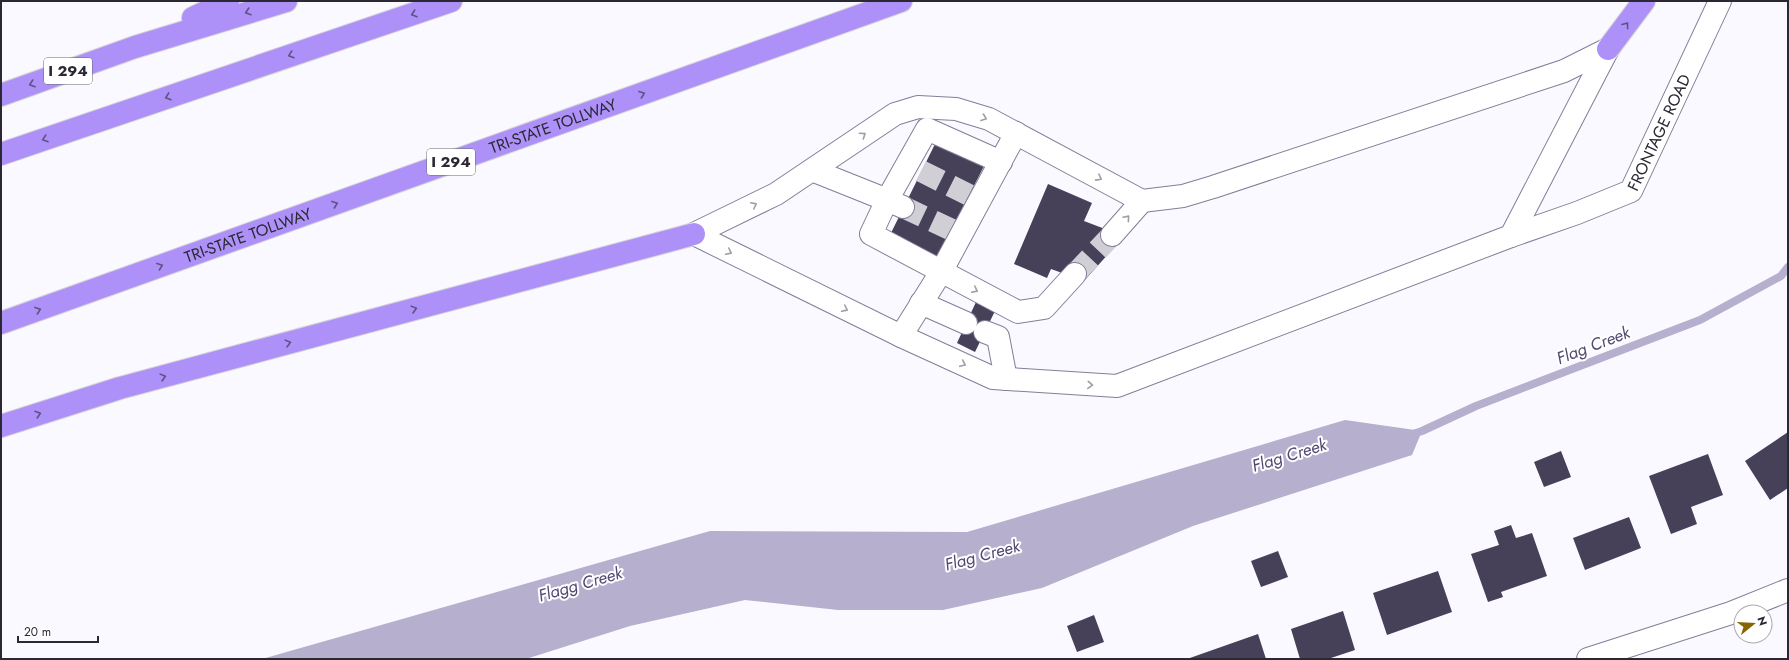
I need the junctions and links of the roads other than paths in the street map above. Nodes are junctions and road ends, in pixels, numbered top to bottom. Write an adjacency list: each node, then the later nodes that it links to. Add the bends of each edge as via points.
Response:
1 (228, 1): 7 (highway)
2 (286, 1): 7 (highway, I 294, one-way to 7)
3 (451, 1): 11 (highway, one-way to 11)
4 (901, 1): 22 (highway, TRI-STATE TOLLWAY / I 294, one-way to 4)
5 (1644, 1): 8 (highway, one-way to 5)
6 (1720, 1): 18 (street, FRONTAGE ROAD, via 1631,190 1577,213)
7 (135, 48): 9 (highway, I 294, one-way to 9)
8 (1608, 49): 14 (street, via 1564,71 1198,192); 18 (street)
9 (1, 95)
10 (1016, 134): 12 (street); 13 (street, one-way to 10, via 895,114 918,107 970,112); 14 (street, one-way to 14)
11 (1, 154)
12 (1001, 162): 15 (street, via 927,129 914,168); 19 (street, via 975,197)
13 (812, 170): 15 (street); 16 (street, one-way to 13, via 776,194)
14 (1142, 200): 17 (street, one-way to 14)
15 (895, 204): 19 (street, via 871,234)
16 (694, 234): 23 (street, FRONTAGE ROAD, one-way to 23); 25 (highway, one-way to 16, via 120,388)
17 (1112, 235)
18 (1511, 236): 24 (street, FRONTAGE ROAD, one-way to 18, via 1117,386)
19 (941, 272): 20 (street, one-way to 20, via 1018,312 1044,308); 21 (street)
20 (1075, 274)
21 (921, 303): 23 (street); 24 (street, via 998,337)
22 (1, 323)
23 (901, 336): 24 (street, FRONTAGE ROAD, one-way to 24, via 993,378)
24 (1006, 379)
25 (1, 426)
26 (1788, 590): 27 (street, via 1732,613)
27 (1588, 659)

